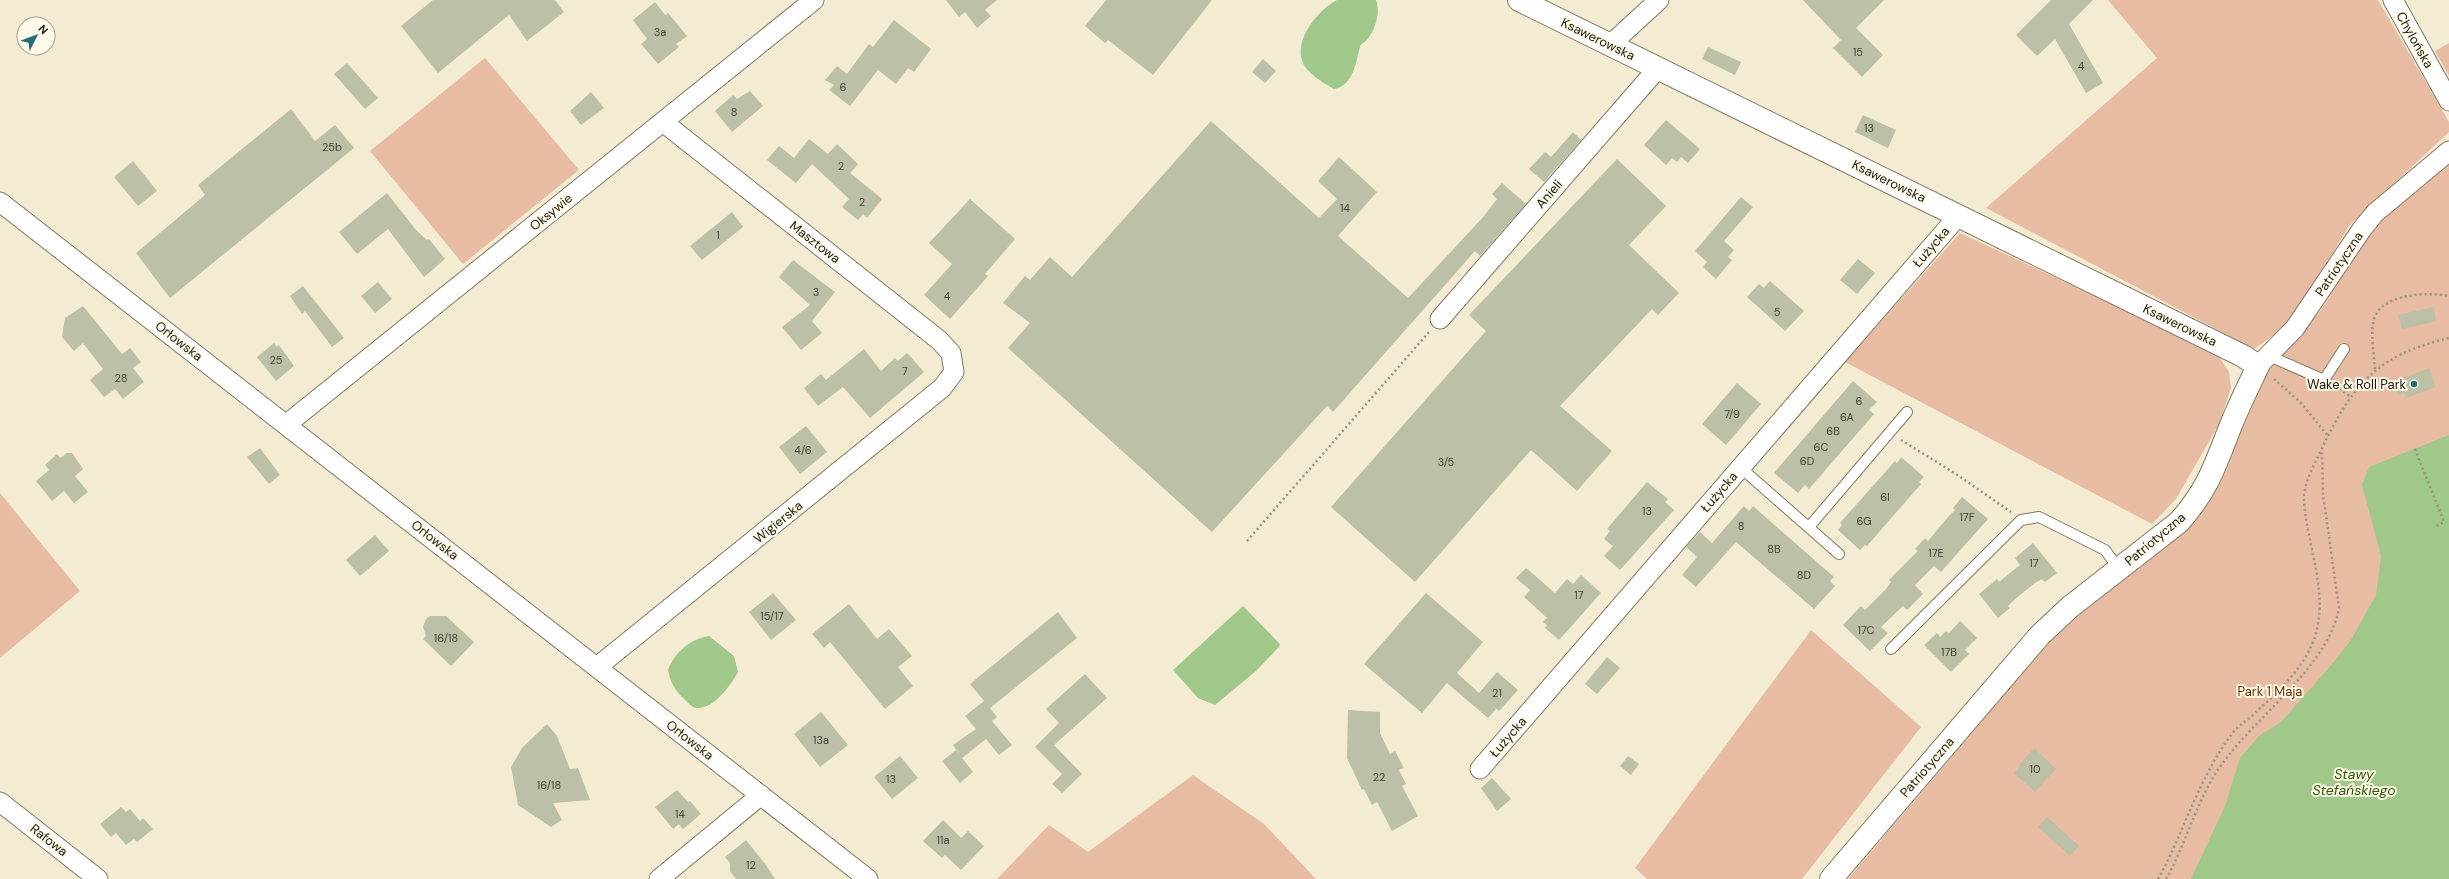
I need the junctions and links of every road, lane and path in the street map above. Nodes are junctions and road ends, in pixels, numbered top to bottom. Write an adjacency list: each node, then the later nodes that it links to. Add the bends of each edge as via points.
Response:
1 (814, 0): 8 (street, Oksywie)
2 (1519, 0): 5 (street, Ksawerowska)
3 (1659, 0): 5 (street)
4 (2393, 0): 7 (street, Chylońska)
5 (1611, 44): 6 (street, Ksawerowska)
6 (1658, 68): 11 (street, Ksawerowska); 13 (street, Anieli)
7 (2449, 100)
8 (663, 122): 18 (street, Masztowa, via 939,340 951,353); 22 (street, Oksywie)
9 (2449, 151): 16 (street, Patriotyczna, via 2375,213 2296,328)
10 (0, 202): 22 (street, Orłowska)
11 (1959, 215): 16 (street, Ksawerowska, via 2243,356); 27 (street, Łużycka)
12 (2449, 296): 17 (path, via 2413,294 2388,304 2378,312 2373,330)
13 (1440, 319): 31 (path)
14 (2449, 338): 17 (path, via 2414,348)
15 (2344, 349): 19 (lane)
16 (2263, 360): 19 (lane); 24 (path); 33 (street, Patriotyczna, via 2231,423 2211,477 2202,493 2179,522)
17 (2375, 369): 20 (path)
18 (954, 372): 35 (street, Wigierska, via 942,388)
19 (2324, 380): 20 (path)
20 (2351, 397): 24 (path)
21 (1906, 412): 23 (lane)
22 (287, 424): 35 (street, Orłowska)
23 (1889, 433): 28 (path, via 1956,474); 30 (lane)
24 (2328, 436): 25 (path)
25 (2322, 448): 43 (path, via 2304,495 2320,601 2313,643 2300,667 2232,733 2201,788); 44 (path, via 2323,494 2339,608 2337,622 2324,647 2302,675 2221,764)
26 (2415, 449): 29 (path, via 2444,522)
27 (1741, 468): 30 (lane); 36 (street, Łużycka)
28 (2011, 512)
29 (2434, 526)
30 (1809, 527): 32 (lane)
31 (1247, 541)
32 (1839, 554)
33 (2119, 569): 34 (lane, via 2105,550 2039,517 2028,517 2021,520); 42 (street, Patriotyczna, via 2040,635)
34 (1891, 649)
35 (597, 667): 37 (street, Orłowska)
36 (1480, 769)
37 (761, 796): 40 (street); 41 (street, Orłowska)
38 (0, 802): 39 (street, Rafowa)
39 (98, 879)
40 (658, 879)
41 (868, 879)
42 (1831, 879)
43 (2158, 879)
44 (2166, 879)

